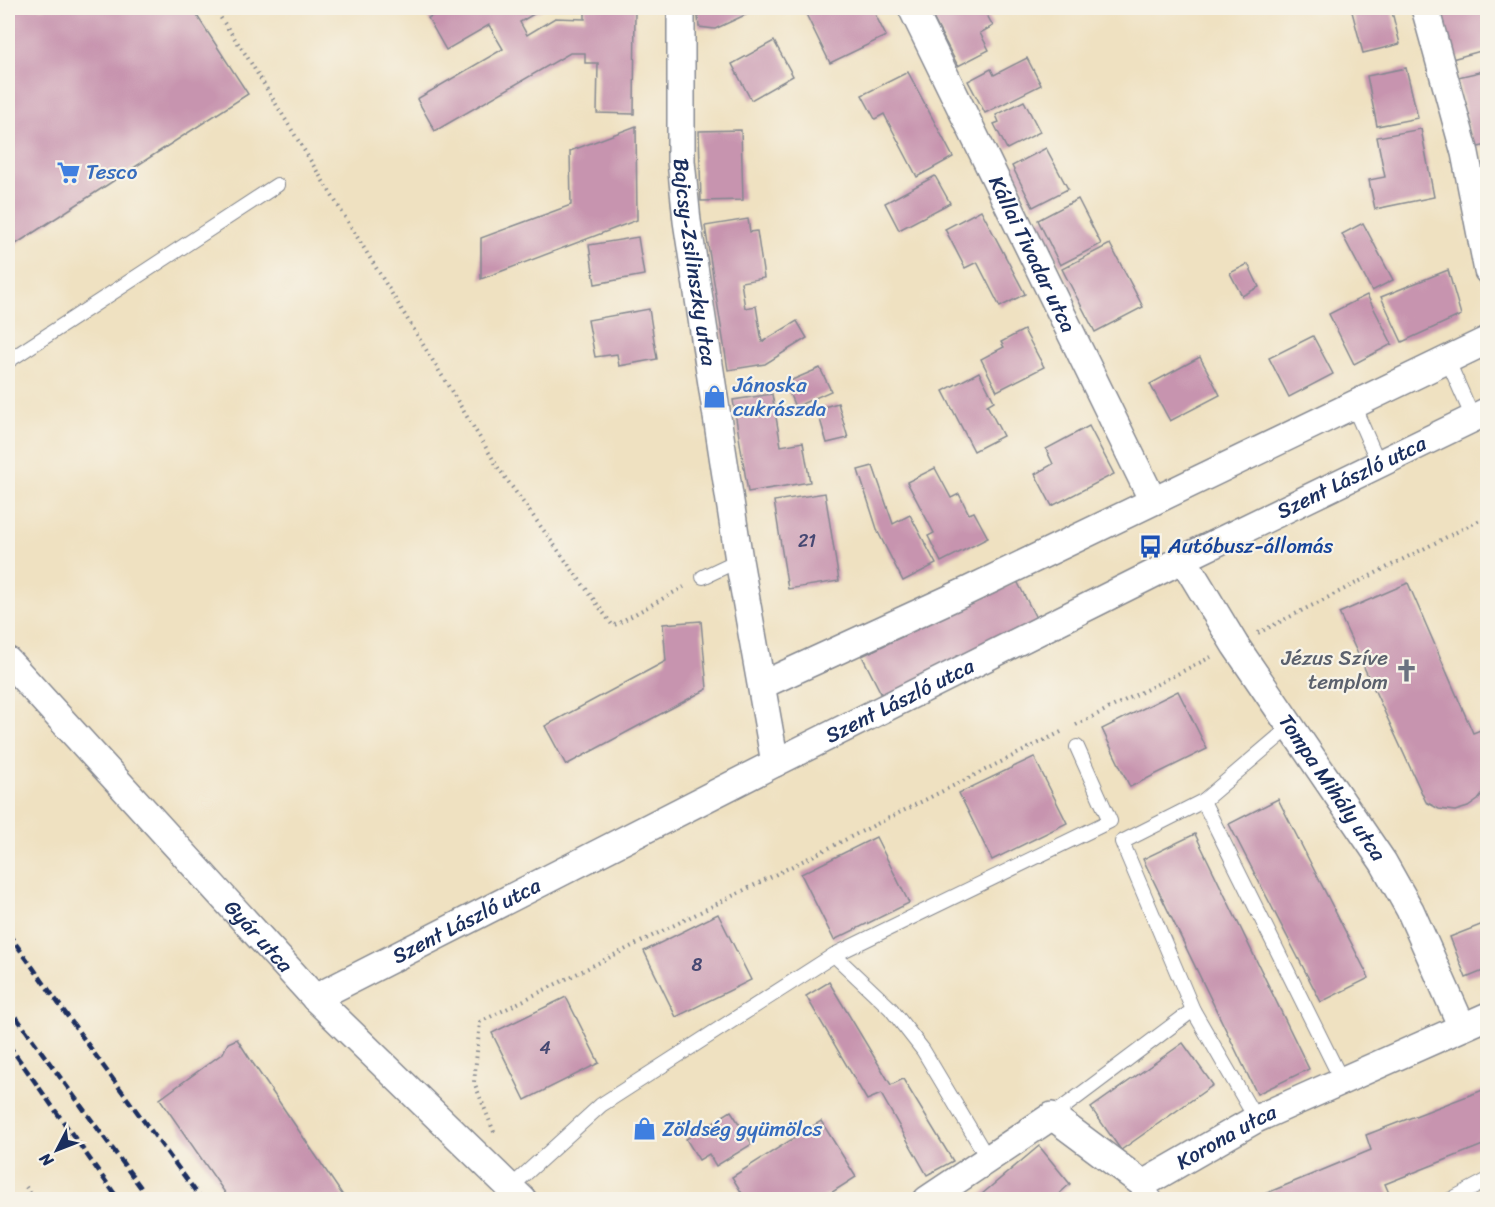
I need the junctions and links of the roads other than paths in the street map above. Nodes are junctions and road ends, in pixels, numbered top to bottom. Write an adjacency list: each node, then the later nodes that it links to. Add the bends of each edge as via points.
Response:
1 (681, 8): 14 (street, Bajcsy-Zsilinszky utca, via 681,161 686,211)
2 (912, 8): 12 (street, Kállai Tivadar utca)
3 (1425, 8): 5 (street, via 1465,153)
4 (277, 185): 8 (lane)
5 (1488, 271)
6 (1488, 340): 7 (street)
7 (1447, 359): 9 (street); 10 (lane)
8 (8, 360)
9 (1353, 405): 11 (lane); 12 (street)
10 (1480, 414): 11 (street, Szent László utca)
11 (1379, 464): 13 (street, Szent László utca)
12 (1153, 501): 17 (street)
13 (1183, 559): 18 (street, Tompa Mihály utca); 20 (street, Szent László utca)
14 (739, 560): 15 (lane); 17 (street, Bajcsy-Zsilinszky utca)
15 (702, 577)
16 (8, 661): 25 (street, Gyár utca)
17 (762, 686): 20 (street, Bajcsy-Zsilinszky utca)
18 (1290, 727): 21 (lane); 28 (street, Tompa Mihály utca, via 1383,862 1410,910)
19 (1077, 747): 22 (lane)
20 (775, 763): 25 (street, Szent László utca)
21 (1203, 801): 23 (lane); 29 (lane)
22 (1110, 821): 23 (lane); 24 (lane)
23 (1122, 842): 26 (lane)
24 (834, 955): 32 (lane, via 891,1009 923,1050); 35 (lane, via 601,1105)
25 (315, 998): 35 (street, Gyár utca)
26 (1193, 1010): 30 (lane); 31 (lane)
27 (1488, 1016): 28 (street, Korona utca)
28 (1462, 1027): 29 (street, Korona utca)
29 (1342, 1081): 31 (street, Korona utca)
30 (1052, 1116): 32 (street); 34 (street, Korona utca)
31 (1256, 1119): 34 (street, Korona utca)
32 (988, 1159): 36 (street)
33 (1488, 1180): 37 (lane)
34 (1150, 1192)
35 (517, 1193)
36 (927, 1200)
37 (1450, 1200)

